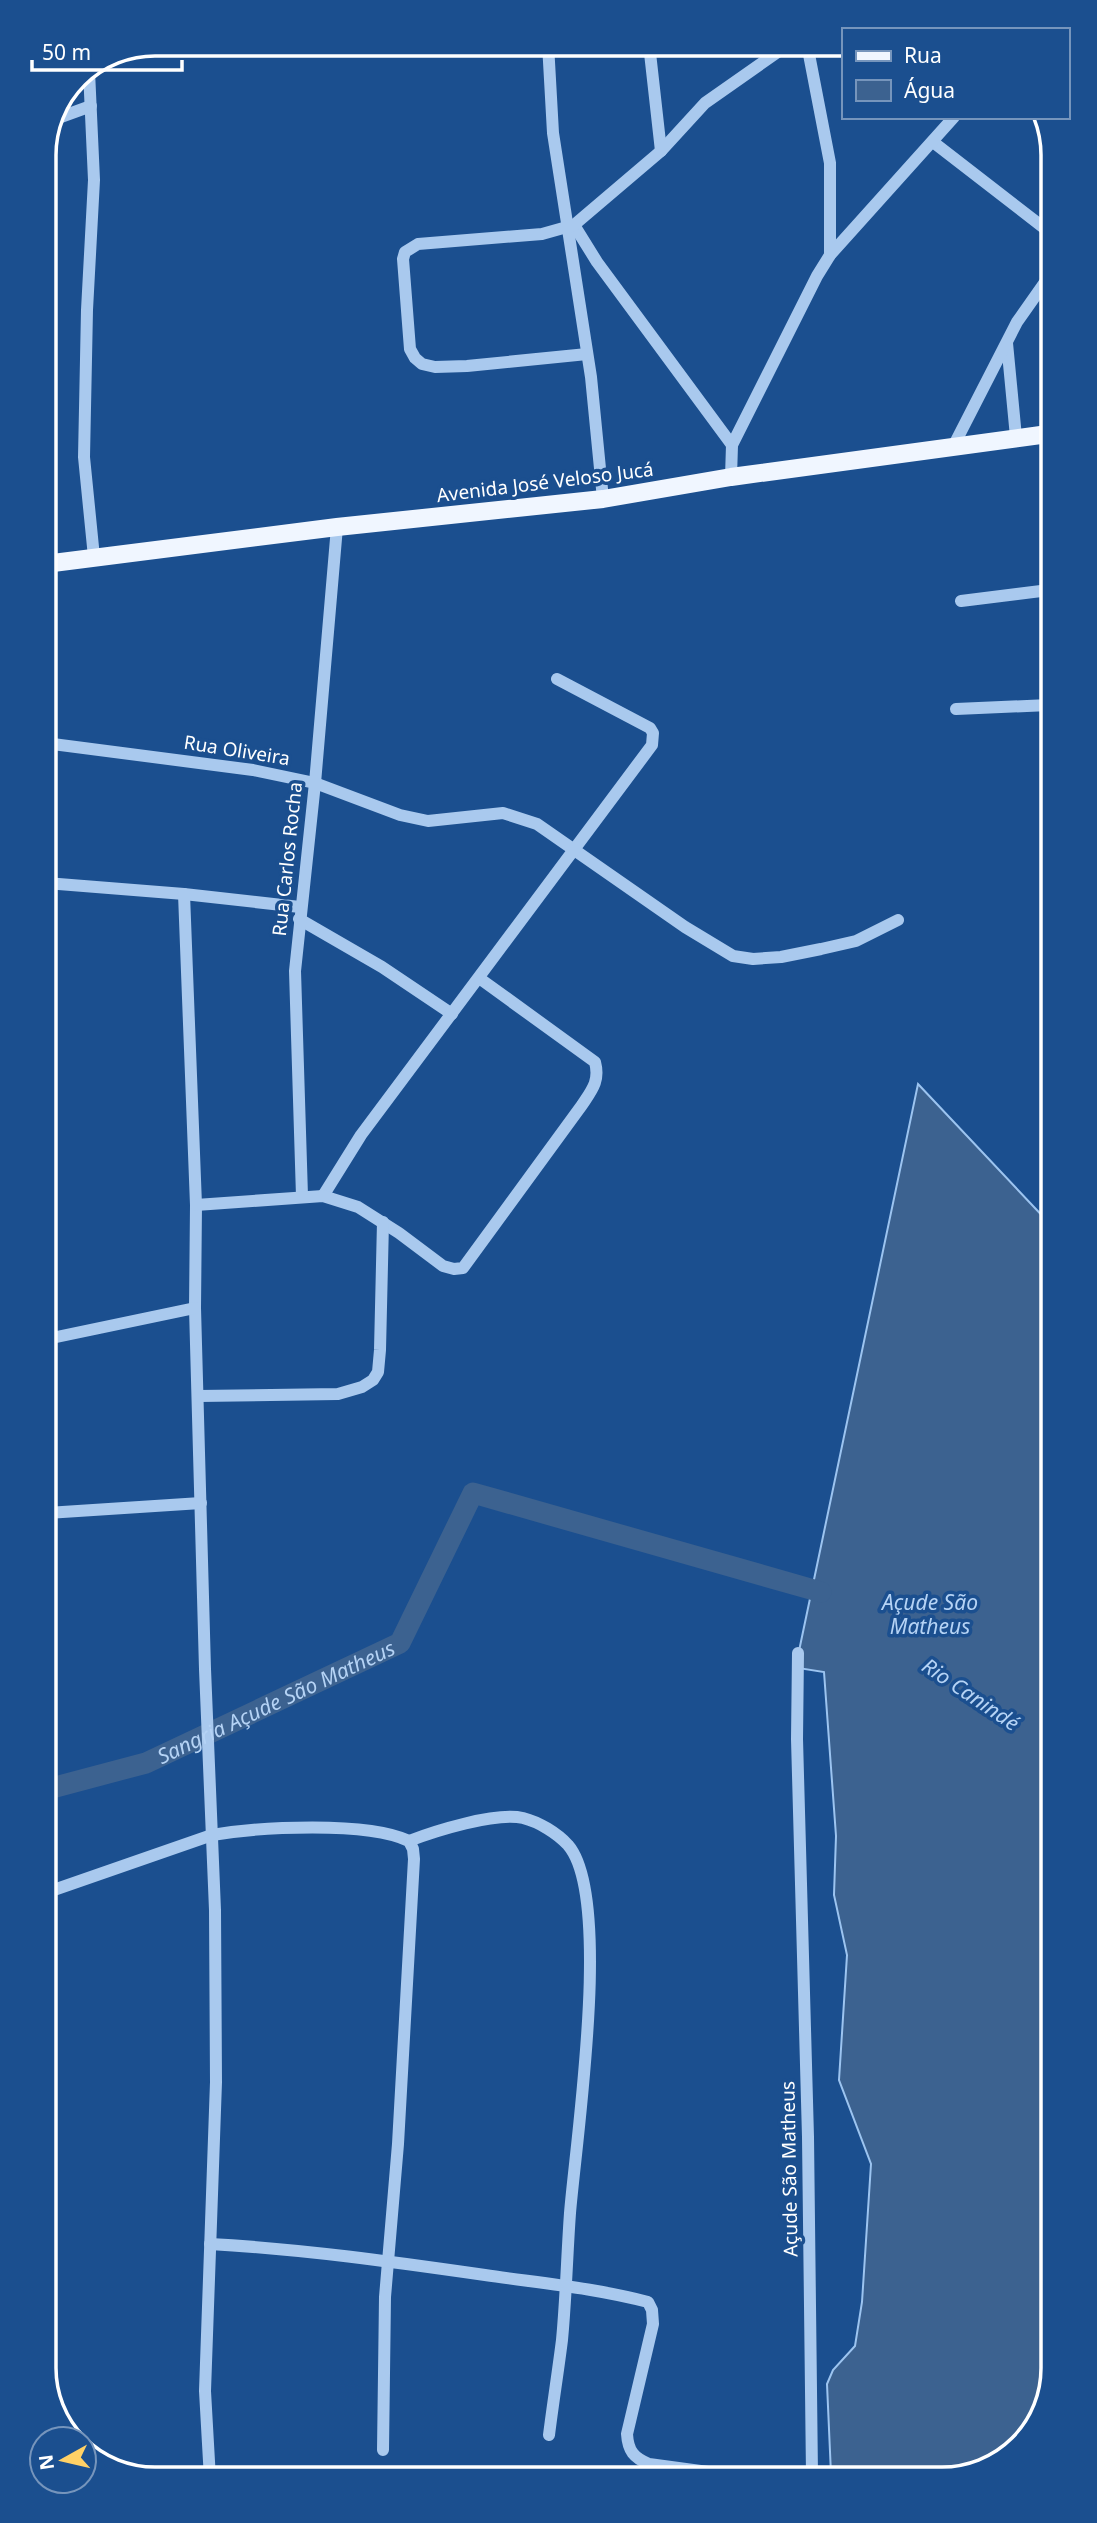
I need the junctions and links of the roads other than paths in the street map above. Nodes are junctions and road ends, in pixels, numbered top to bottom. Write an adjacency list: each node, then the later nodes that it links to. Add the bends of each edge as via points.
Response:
1 (549, 56): 12 (street, via 554,133)
2 (650, 56): 10 (street)
3 (772, 56): 10 (street, via 705,103)
4 (809, 56): 13 (street, via 830,163)
5 (90, 80): 6 (street)
6 (92, 106): 7 (street); 24 (street, via 94,180 84,457)
7 (64, 116)
8 (952, 119): 9 (street)
9 (933, 142): 11 (street); 13 (street)
10 (661, 151): 12 (street)
11 (1041, 226)
12 (570, 227): 16 (street); 16 (street, via 409,247 403,259 410,349 422,364 435,367); 19 (street)
13 (830, 255): 19 (street)
14 (1041, 288): 15 (street)
15 (1006, 342): 18 (street); 20 (street)
16 (587, 354): 22 (street)
17 (1041, 435): 18 (main road, Avenida José Veloso Jucá)
18 (1016, 437): 20 (main road, Avenida José Veloso Jucá)
19 (732, 445): 21 (street)
20 (954, 445): 21 (main road, Avenida José Veloso Jucá)
21 (731, 477): 22 (main road, Avenida José Veloso Jucá)
22 (603, 499): 23 (main road, Avenida José Veloso Jucá)
23 (337, 527): 24 (main road, Avenida José Veloso Jucá); 32 (street, Rua Carlos Rocha)
24 (94, 557): 25 (main road, Avenida José Veloso Jucá)
25 (56, 562)
26 (1041, 591): 27 (street)
27 (961, 601)
28 (557, 679): 33 (street, via 642,723 654,740)
29 (1041, 705): 30 (street)
30 (957, 709)
31 (56, 744): 32 (street, Rua Oliveira, via 253,770)
32 (315, 783): 33 (street, Rua Oliveira, via 400,816 428,821 503,813 537,824); 36 (street, Rua Carlos Rocha)
33 (575, 849): 37 (street, Rua Oliveira, via 733,956 763,959 821,950 856,941); 38 (street)
34 (56, 884): 35 (street)
35 (184, 894): 36 (street); 42 (street)
36 (299, 913): 39 (street); 40 (street, Rua Carlos Rocha, via 295,971)
37 (898, 920)
38 (479, 978): 39 (street); 43 (street, via 595,1062 596,1083 463,1268 443,1266)
39 (452, 1014): 41 (street, via 361,1135)
40 (302, 1196): 41 (street); 42 (street)
41 (323, 1196): 43 (street)
42 (196, 1205): 44 (street)
43 (383, 1222): 46 (street, via 380,1350 373,1380 338,1394)
44 (195, 1308): 45 (street); 46 (street)
45 (56, 1337)
46 (199, 1396): 47 (street)
47 (201, 1503): 48 (street); 50 (street)
48 (56, 1512)
49 (797, 1653): 60 (street, Açude São Matheus)
50 (212, 1835): 51 (street, via 270,1829 357,1830 383,1832); 52 (street); 53 (street, via 216,2082)
51 (409, 1842): 54 (street, via 414,1859 406,2019); 55 (street, via 441,1829 521,1818 557,1835 577,1858 583,1874 589,1945 587,2023)
52 (56, 1889)
53 (211, 2244): 54 (street); 58 (street, via 205,2391)
54 (387, 2261): 55 (street); 57 (street)
55 (566, 2287): 56 (street); 59 (street, via 648,2302 653,2324 628,2446 649,2464)
56 (549, 2435)
57 (383, 2449)
58 (210, 2467)
59 (671, 2467)
60 (812, 2467)

